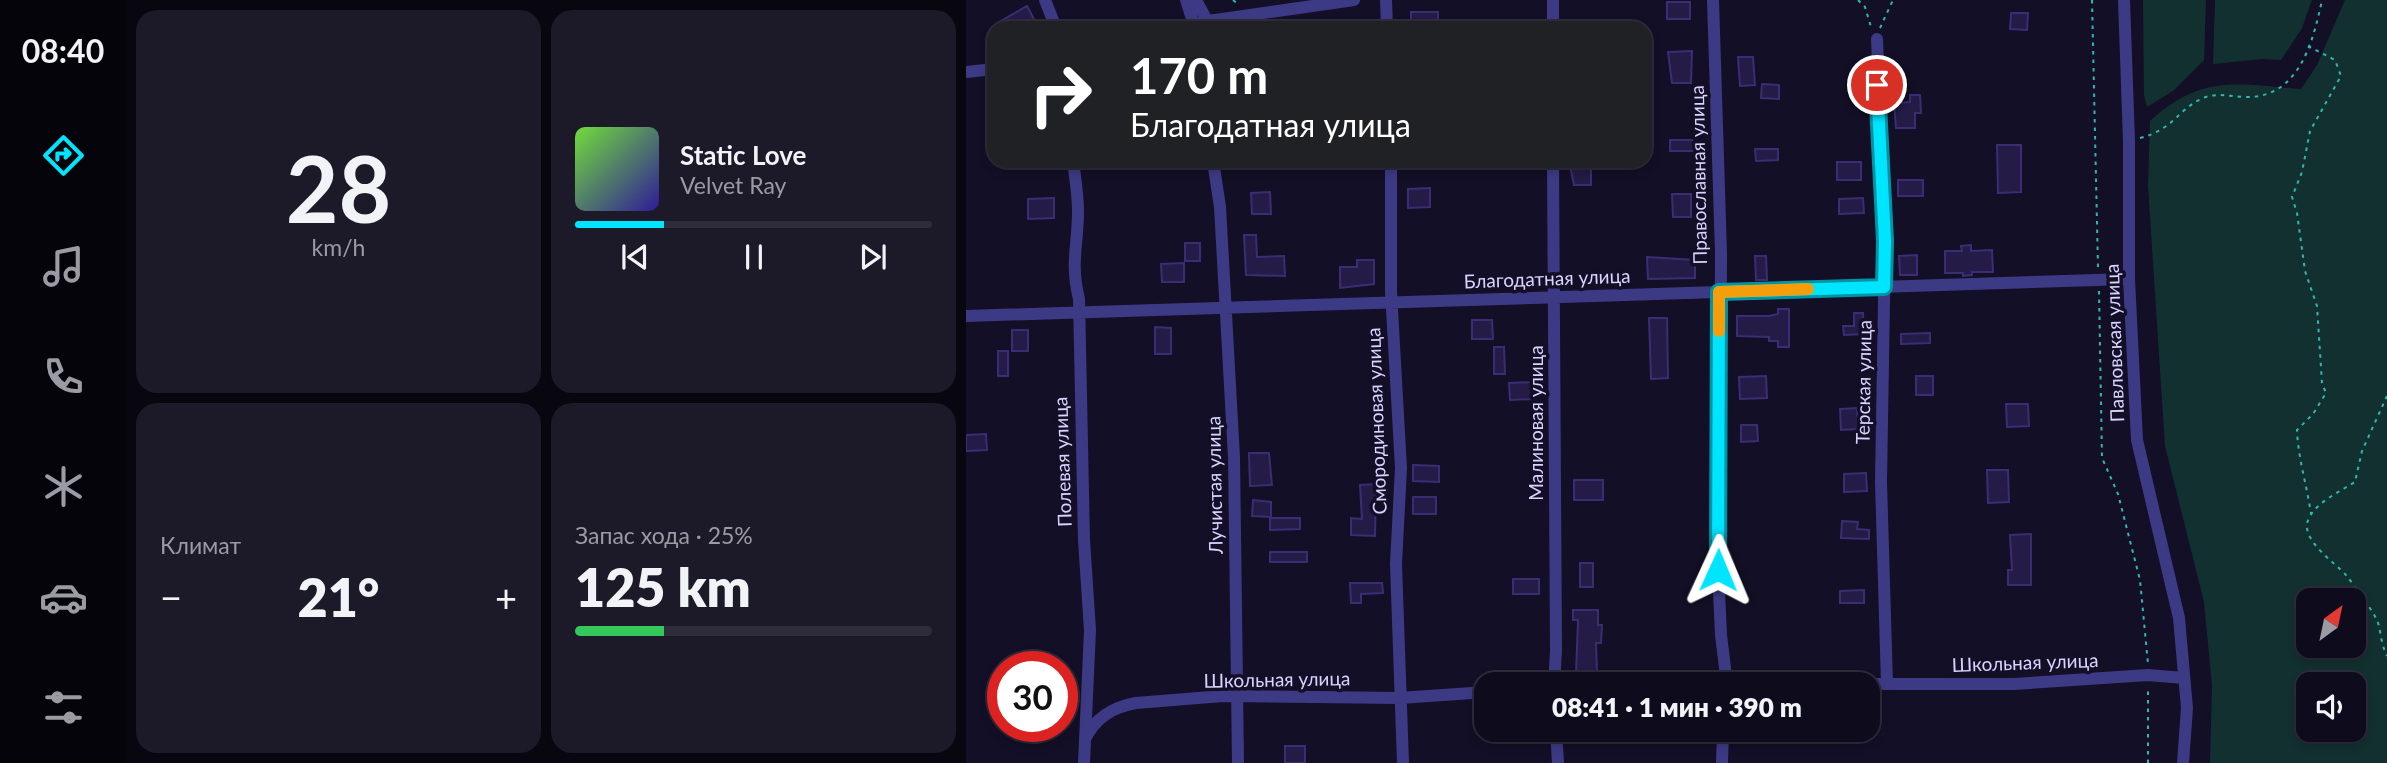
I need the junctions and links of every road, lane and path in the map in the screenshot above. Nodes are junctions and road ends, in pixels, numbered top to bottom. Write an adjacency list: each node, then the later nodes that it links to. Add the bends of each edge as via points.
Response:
1 (1045, 0): 13 (street)
2 (1186, 0): 14 (street)
3 (1196, 0): 15 (street)
4 (1354, 0): 16 (street)
5 (1386, 0): 17 (street)
6 (1553, 0): 18 (street)
7 (1713, 0): 33 (street, Православная улица)
8 (1858, 0): 19 (path)
9 (1892, 0): 19 (path)
10 (2092, 0): 31 (path)
11 (2123, 0): 23 (street, Павловская улица)
12 (2322, 0): 20 (path)
13 (1053, 21)
14 (1189, 21)
15 (1208, 21)
16 (1228, 21)
17 (1388, 21)
18 (1553, 21)
19 (1877, 39): 32 (street, Терская улица)
20 (2308, 46): 23 (path, via 2304,65 2287,84 2267,95 2205,97 2156,134); 40 (path, via 2335,60 2341,76 2310,131 2292,197 2305,271 2317,306 2326,393 2297,430)
21 (987, 70): 22 (street)
22 (966, 72)
23 (2129, 141): 30 (street, Павловская улица)
24 (1074, 168): 37 (street, Полевая улица, via 1078,209 1074,277)
25 (1214, 168): 29 (street, Лучистая улица)
26 (1222, 168): 29 (street, Лучистая улица)
27 (1391, 168): 35 (street, Смородиновая улица)
28 (1553, 168): 34 (street, Малиновая улица)
29 (1220, 206): 36 (street, Лучистая улица)
30 (2129, 279): 31 (street, Благодатная улица); 45 (street, Павловская улица, via 2137,440 2179,618)
31 (2098, 280): 32 (street, Благодатная улица); 44 (path, via 2102,458 2118,494 2140,580)
32 (1884, 287): 33 (street, Благодатная улица); 47 (street, Терская улица, via 1881,482)
33 (1719, 292): 34 (street, Благодатная улица); 43 (street, Православная улица, via 1717,548)
34 (1553, 297): 35 (street, Благодатная улица); 42 (street, Малиновая улица)
35 (1392, 302): 36 (street, Благодатная улица); 50 (street, Смородиновая улица, via 1401,468 1396,564)
36 (1224, 308): 37 (street, Благодатная улица); 49 (street, Лучистая улица, via 1234,457)
37 (1079, 312): 38 (street, Благодатная улица); 51 (street, Полевая улица, via 1090,630)
38 (966, 316)
39 (2387, 396): 40 (path, via 2362,451 2355,482)
40 (2311, 514): 41 (path, via 2308,533 2379,623 2380,643)
41 (2387, 656)
42 (1555, 672)
43 (1727, 672)
44 (2148, 675): 45 (street, Школьная улица); 47 (street, Школьная улица, via 2014,684); 59 (path)
45 (2184, 678): 60 (street, Павловская улица)
46 (1880, 684): 47 (street, Школьная улица)
47 (1887, 684)
48 (1474, 693): 50 (street, Школьная улица)
49 (1237, 697): 50 (street, Школьная улица); 51 (street, Школьная улица, via 1125,705 1097,719); 55 (street, Лучистая улица)
50 (1400, 698): 56 (street, Смородиновая улица)
51 (1084, 741): 54 (street, Полевая улица)
52 (1557, 742): 57 (street)
53 (1723, 742): 58 (street)
54 (1084, 763)
55 (1238, 763)
56 (1403, 763)
57 (1558, 763)
58 (1722, 763)
59 (2148, 763)
60 (2183, 763)

